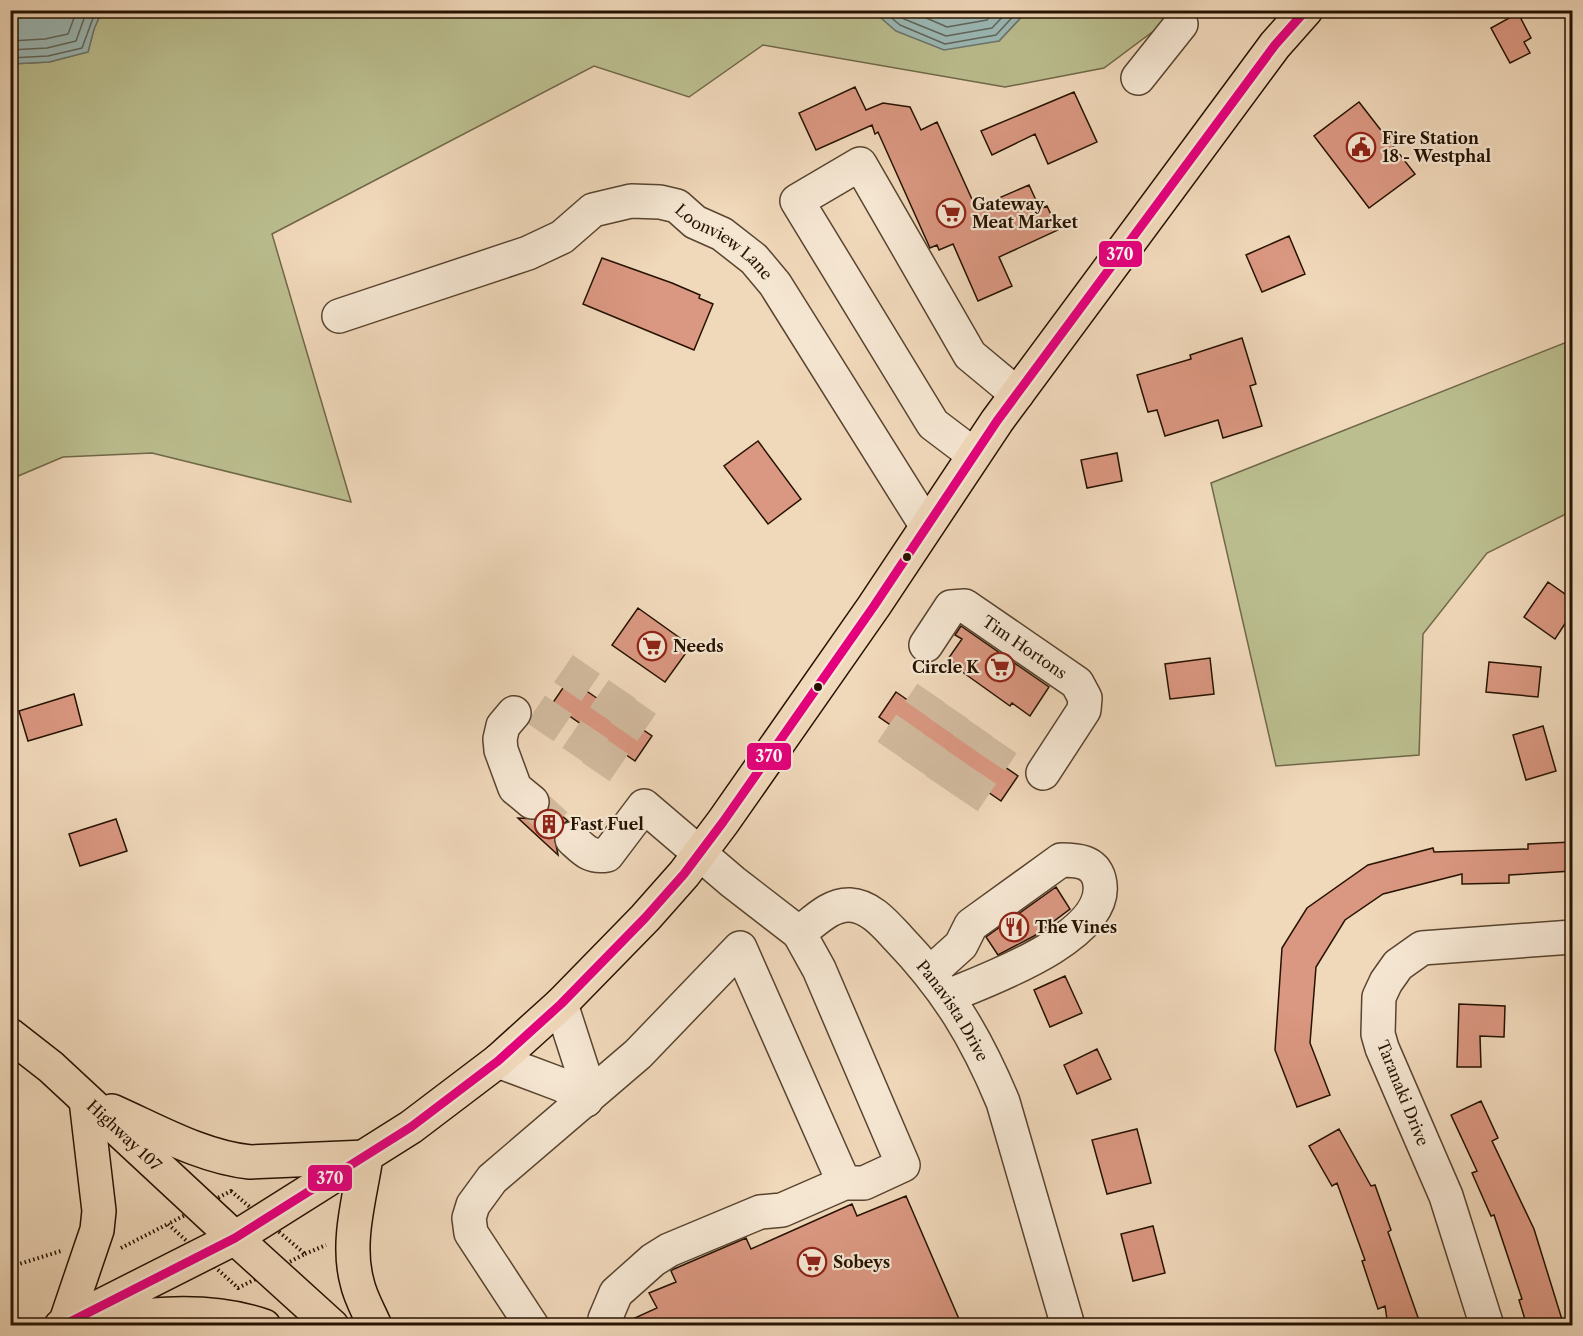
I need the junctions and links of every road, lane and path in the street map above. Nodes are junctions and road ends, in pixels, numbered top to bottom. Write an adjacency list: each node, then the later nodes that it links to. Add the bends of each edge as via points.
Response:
1 (1306, 10): 5 (main road, via 1275,45)
2 (1180, 15): 3 (street)
3 (1138, 78)
4 (339, 316): 7 (street, Loonview Lane, via 528,253 562,237 593,210 630,201 677,206 754,259 775,284)
5 (1017, 394): 6 (main road); 6 (street, via 970,355 860,164 797,201 933,424)
6 (974, 455): 7 (main road)
7 (926, 525): 13 (main road, via 874,606)
8 (926, 645): 10 (street, Tim Hortons, via 951,607 965,606 1077,683 1085,698 1084,710)
9 (514, 713): 11 (street, via 503,726 501,750 515,788)
10 (1043, 773)
11 (532, 802)
12 (572, 838): 13 (street, via 586,853 607,855 644,806)
13 (700, 852): 14 (street); 19 (main road, via 645,918)
14 (799, 933): 18 (street, Panavista Drive, via 831,909 860,907 877,917); 25 (street, via 819,969 903,1165 864,1183)
15 (965, 934): 17 (street); 17 (street, via 971,925 1061,860 1090,865 1098,875 1101,887 1097,903 1086,920 1023,964); 18 (street)
16 (1572, 937): 38 (street, Taranaki Drive, via 1422,948 1394,970 1379,997 1377,1019 1382,1048 1446,1196)
17 (995, 976): 18 (street)
18 (939, 984): 37 (street, Panavista Drive, via 973,1036 1003,1102)
19 (561, 1004): 21 (main road); 23 (street, via 583,1072)
20 (10, 1035): 22 (main road, Highway 107)
21 (498, 1061): 23 (street, via 562,1085); 24 (main road)
22 (86, 1100): 24 (main road, via 232,1160); 27 (main road, Highway 107); 31 (main road, via 99,1211 97,1230)
23 (586, 1100): 25 (street, via 638,1054 740,948); 35 (street, via 492,1179 473,1205 469,1218 471,1233)
24 (366, 1157): 27 (main road); 34 (main road, via 353,1262 357,1284)
25 (844, 1183): 36 (street, via 782,1210 760,1212 669,1250 616,1293)
26 (168, 1224): 28 (path)
27 (235, 1238): 31 (main road); 33 (main road, Highway 107)
28 (118, 1250)
29 (67, 1251): 30 (path)
30 (16, 1265)
31 (63, 1325): 32 (main road, via 174,1311)
32 (264, 1326)
33 (332, 1326)
34 (375, 1326)
35 (532, 1326)
36 (604, 1326)
37 (1068, 1326)
38 (1487, 1326)

